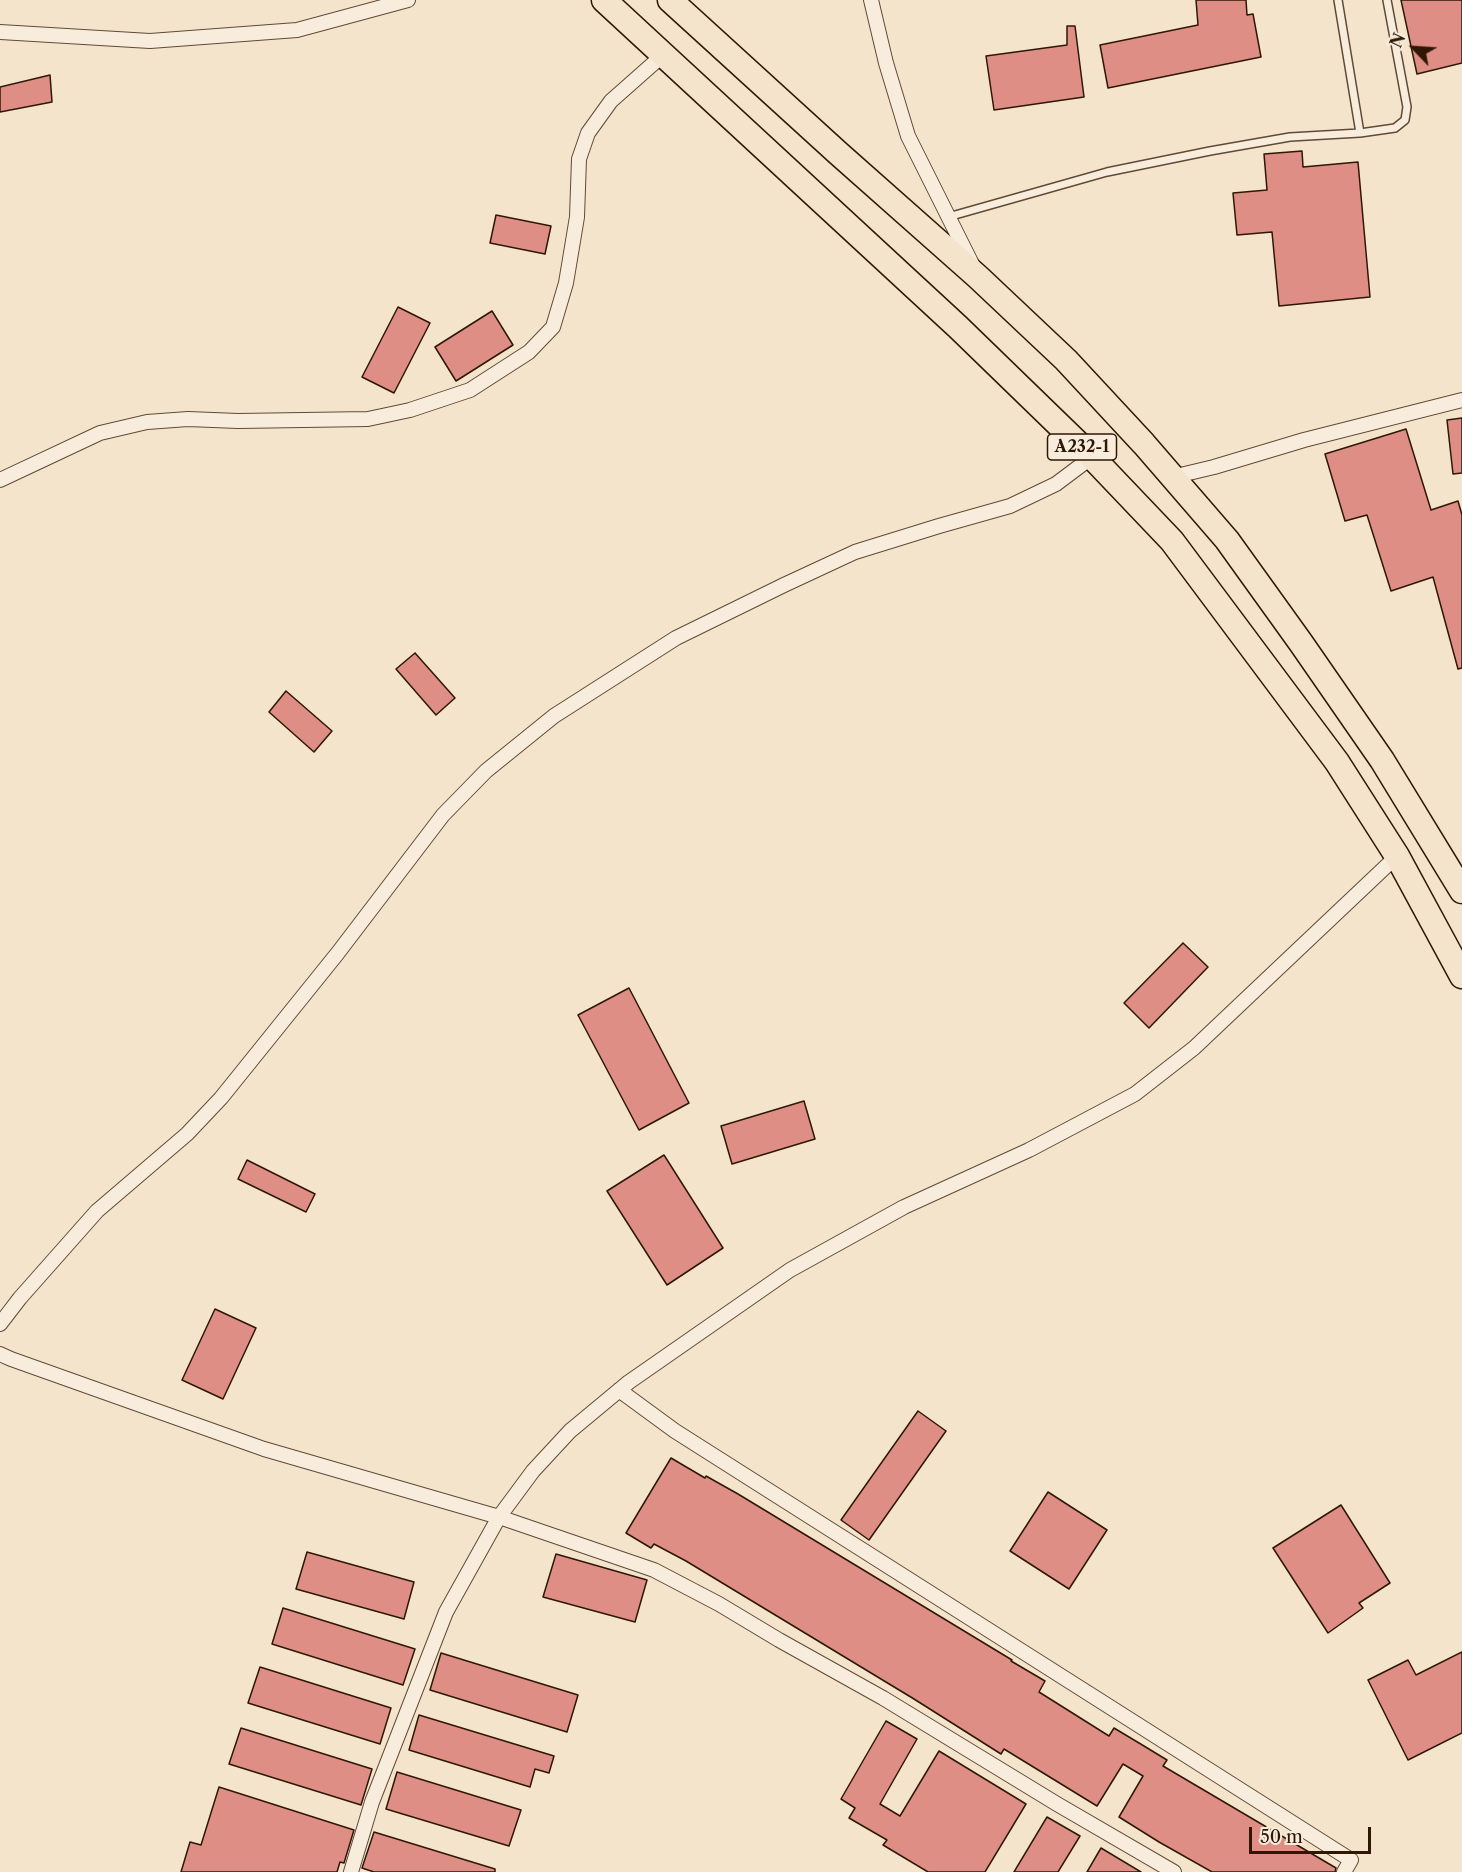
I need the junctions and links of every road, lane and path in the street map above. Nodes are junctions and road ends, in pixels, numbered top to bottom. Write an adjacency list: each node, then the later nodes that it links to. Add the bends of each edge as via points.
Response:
1 (408, 0): 7 (street, via 297,30 150,41)
2 (604, 0): 8 (highway, A232-1)
3 (670, 0): 11 (highway, A232-1)
4 (871, 0): 10 (street, via 908,136)
5 (1338, 0): 9 (lane)
6 (1387, 0): 9 (lane, via 1407,107 1405,120 1395,128)
7 (0, 32)
8 (663, 55): 13 (highway, A232-1, via 958,327); 15 (street, via 611,101 588,133 579,159 577,217 567,283 553,327 530,352 470,390 410,410 368,419 147,422 100,433)
9 (1360, 133): 10 (lane, via 1290,137 1107,172)
10 (948, 217): 11 (street)
11 (978, 277): 14 (highway, A232-1, via 1066,360)
12 (1462, 400): 14 (street)
13 (1092, 457): 16 (highway, A232-1, via 1172,541 1338,762); 19 (street, via 1056,484 1010,506 855,552 784,585 676,638 554,716 486,771 443,814 221,1098 187,1134 97,1211)
14 (1172, 477): 17 (highway, A232-1, via 1227,540 1308,653 1382,760)
15 (0, 480)
16 (1397, 856): 18 (highway, A232-1); 21 (street, via 1194,1048 1135,1094 1029,1150 904,1207 790,1270)
17 (1462, 891)
18 (1462, 976)
19 (0, 1323)
20 (0, 1353): 22 (street, via 264,1449)
21 (619, 1390): 22 (street, via 570,1431); 25 (street, via 685,1437 1351,1860)
22 (499, 1517): 23 (street, via 446,1612 372,1802); 24 (street, via 654,1570 719,1604)
23 (351, 1872)
24 (1174, 1872)
25 (1344, 1872)

